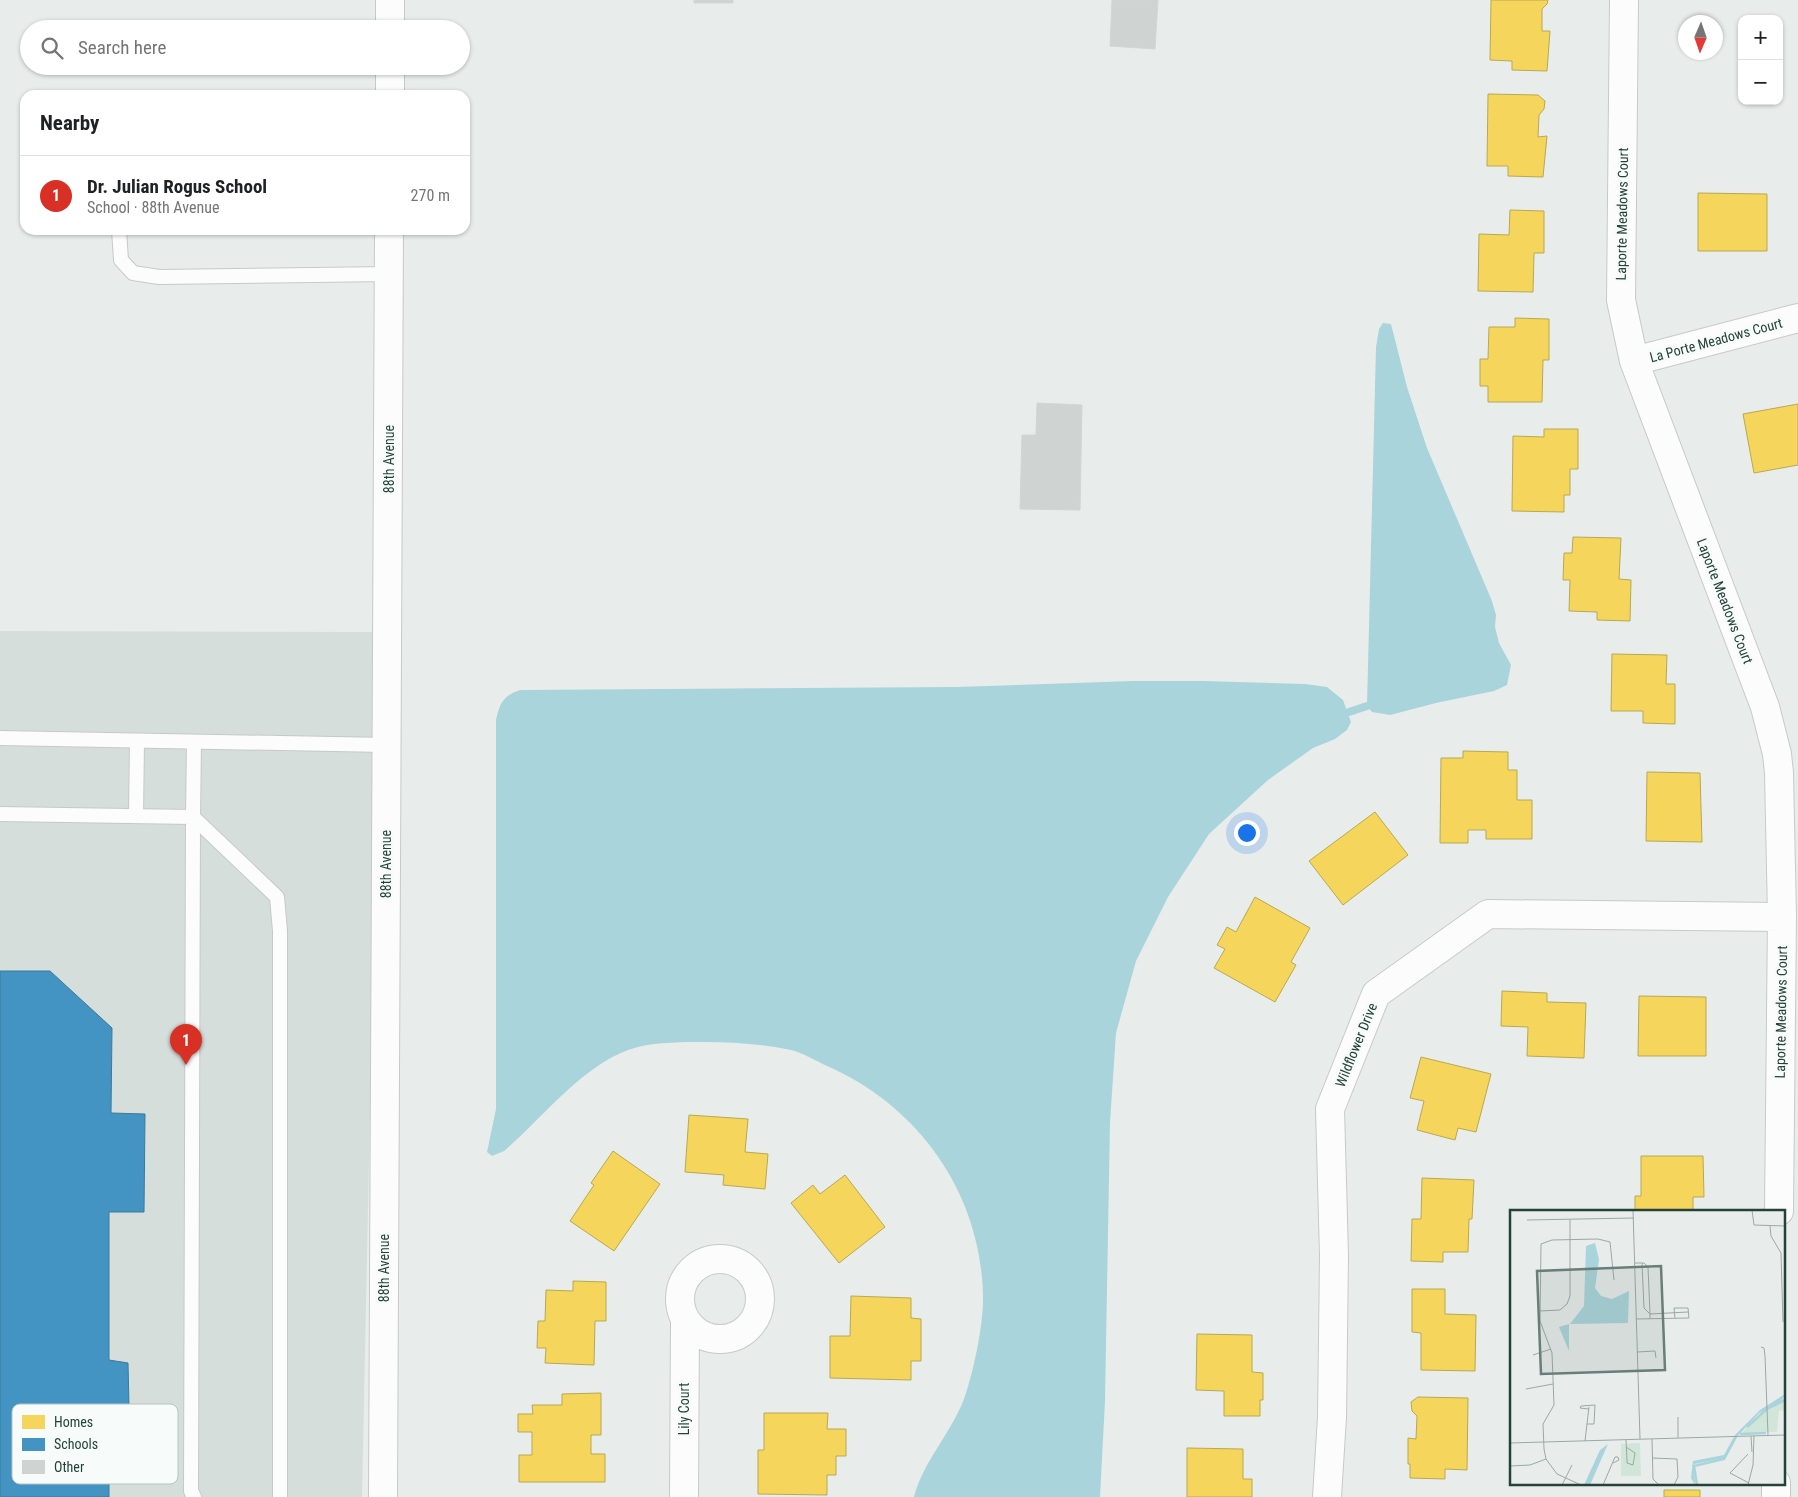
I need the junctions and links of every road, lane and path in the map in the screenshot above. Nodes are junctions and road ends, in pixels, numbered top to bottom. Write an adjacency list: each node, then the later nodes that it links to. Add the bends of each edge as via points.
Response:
1 (390, 0): 3 (street)
2 (1624, 0): 10 (street, Laporte Meadows Court, via 1621,300)
3 (390, 20)
4 (390, 75): 5 (street)
5 (390, 90)
6 (119, 235): 8 (lane, via 121,260 134,273 159,277)
7 (389, 235): 8 (street, 88th Avenue)
8 (389, 274): 14 (street, 88th Avenue)
9 (1798, 318): 10 (street, La Porte Meadows Court)
10 (1634, 362): 18 (street, Laporte Meadows Court, via 1773,733 1780,773)
11 (0, 738): 12 (lane)
12 (137, 741): 13 (lane); 16 (lane)
13 (194, 742): 14 (lane); 17 (lane)
14 (387, 745): 24 (street, 88th Avenue)
15 (0, 814): 16 (lane)
16 (136, 816): 17 (lane)
17 (193, 817): 22 (lane, via 191,1491); 23 (lane, via 277,897 280,931)
18 (1782, 917): 19 (street, Laporte Meadows Court); 26 (street, Wildflower Drive, via 1488,914 1376,994 1330,1109 1334,1256 1332,1417)
19 (1779, 1210)
20 (685, 1321): 25 (street, Lily Court)
21 (1776, 1484): 27 (street)
22 (194, 1497)
23 (280, 1497)
24 (383, 1497)
25 (684, 1497)
26 (1327, 1497)
27 (1776, 1497)

